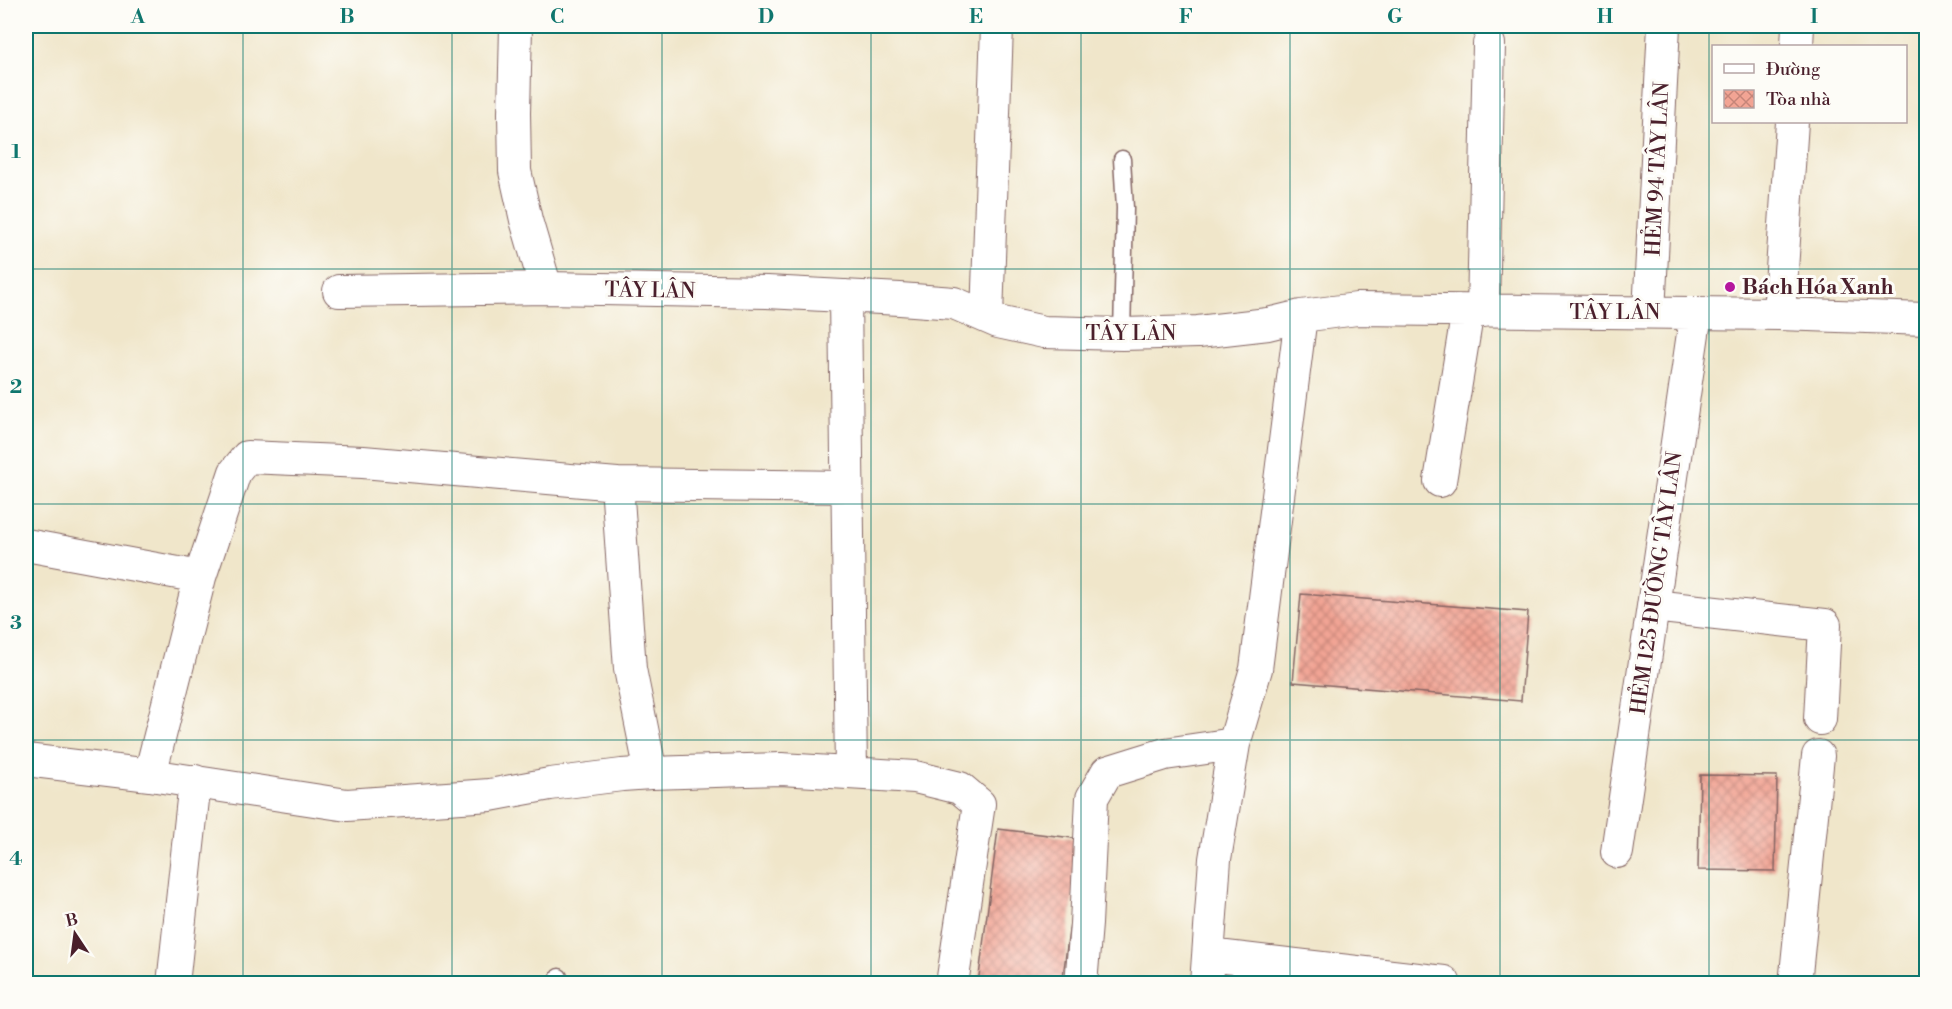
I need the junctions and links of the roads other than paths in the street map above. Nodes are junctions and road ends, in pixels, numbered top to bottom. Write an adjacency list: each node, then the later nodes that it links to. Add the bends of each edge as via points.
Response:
1 (516, 26): 9 (street, via 515,171)
2 (997, 26): 17 (street)
3 (1664, 26): 13 (street, HẺM 94 TÂY LÂN)
4 (1798, 26): 6 (street)
5 (1489, 44): 12 (street)
6 (1797, 45)
7 (1792, 123): 15 (street)
8 (1122, 159): 19 (lane)
9 (546, 288): 10 (street, TÂY LÂN); 11 (street, TÂY LÂN)
10 (339, 291)
11 (845, 296): 17 (street, TÂY LÂN, via 954,303); 22 (street)
12 (1475, 311): 13 (street, TÂY LÂN); 16 (street, TÂY LÂN, via 1357,309); 20 (street)
13 (1649, 312): 14 (street, TÂY LÂN)
14 (1696, 313): 15 (street, TÂY LÂN); 25 (street, HẺM 125 ĐƯỜNG TÂY LÂN)
15 (1779, 314): 18 (street, TÂY LÂN)
16 (1300, 316): 19 (street, TÂY LÂN, via 1198,332); 27 (street, via 1256,669)
17 (987, 317): 19 (street, TÂY LÂN, via 1044,332)
18 (1926, 319)
19 (1122, 334)
20 (1440, 481)
21 (617, 484): 22 (street); 24 (street, via 363,462 247,457 235,472); 30 (street, via 630,669)
22 (848, 487): 31 (street)
23 (26, 545): 24 (street)
24 (200, 577): 32 (street)
25 (1653, 606): 26 (street, via 1825,625); 34 (street, HẺM 125 ĐƯỜNG TÂY LÂN)
26 (1820, 719)
27 (1234, 744): 35 (street, via 1215,859); 39 (street, via 1165,754 1107,772 1092,798)
28 (1818, 756): 40 (street)
29 (26, 760): 32 (street)
30 (651, 773): 31 (street, via 781,769); 33 (street, via 490,795 347,806)
31 (851, 773): 38 (street, via 937,782 960,788 979,804)
32 (150, 775): 33 (street)
33 (195, 781): 37 (street)
34 (1617, 852)
35 (1208, 969): 36 (street)
36 (1444, 982)
37 (173, 984)
38 (952, 984)
39 (1081, 984)
40 (1795, 984)

